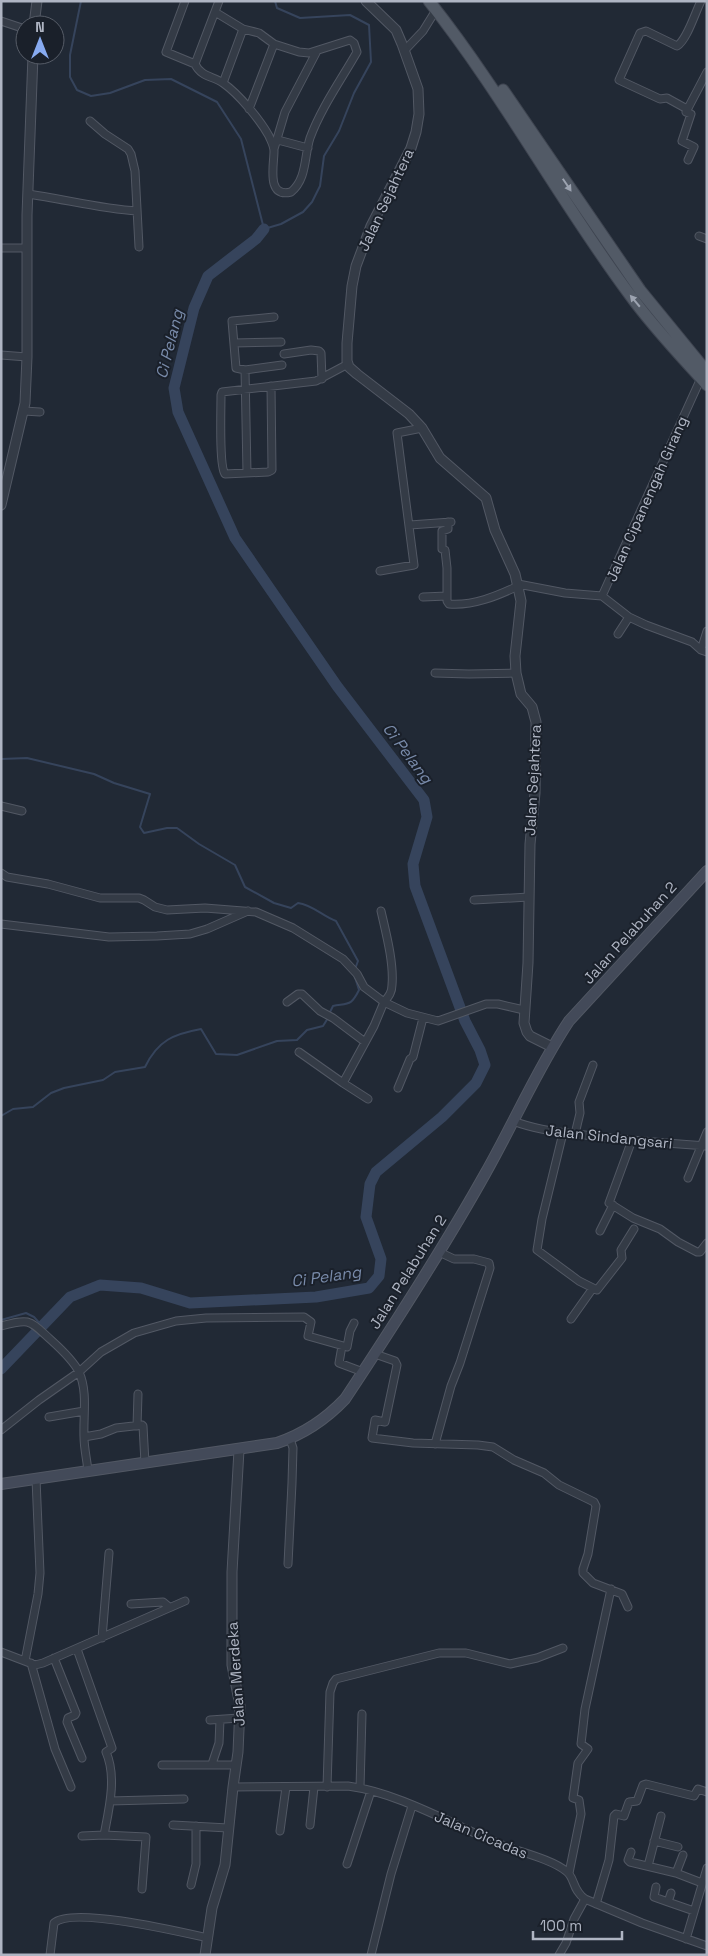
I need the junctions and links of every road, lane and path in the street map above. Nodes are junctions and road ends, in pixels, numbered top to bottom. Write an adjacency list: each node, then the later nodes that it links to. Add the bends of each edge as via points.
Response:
1 (37, 1): 8 (street)
2 (184, 1): 15 (street, via 166,52)
3 (219, 1): 7 (street)
4 (366, 1): 13 (street, Jalan Sejahtera, via 396,30)
5 (701, 1): 20 (street, via 681,44 677,46 646,31 640,33 619,80)
6 (434, 4): 13 (street, via 423,31); 42 (main road, via 463,38 640,290)
7 (215, 12): 11 (street); 15 (street)
8 (35, 15)
9 (1, 21): 10 (street)
10 (15, 26)
11 (243, 29): 12 (street, via 259,33); 18 (street)
12 (274, 44): 14 (street, via 299,52); 19 (street)
13 (404, 50): 39 (street, Jalan Sejahtera, via 418,89 416,132 371,226 356,266)
14 (318, 51): 22 (street, via 285,112); 24 (street, via 350,40 357,52 314,128)
15 (195, 64): 18 (street, via 200,72)
16 (32, 65): 26 (street)
17 (707, 72): 20 (street)
18 (223, 83): 19 (street)
19 (249, 109): 23 (street, via 265,129)
20 (687, 109): 25 (street, via 686,112 691,114 682,140 694,147)
21 (90, 121): 27 (street, via 131,154)
22 (278, 140): 23 (street); 24 (street)
23 (274, 148): 24 (street, via 273,183 280,192 287,193 301,180)
24 (308, 148)
25 (688, 160)
26 (28, 194): 27 (street); 32 (street)
27 (137, 211): 30 (street)
28 (699, 236): 29 (street)
29 (707, 239)
30 (140, 247)
31 (1, 248): 32 (street)
32 (27, 248): 38 (street)
33 (274, 317): 35 (street, via 232,321)
34 (281, 342): 35 (street)
35 (234, 343): 41 (street, via 236,368)
36 (284, 354): 43 (street, via 319,351)
37 (1, 356): 38 (street)
38 (27, 357): 46 (street)
39 (348, 364): 43 (street); 48 (street, Jalan Sejahtera)
40 (282, 365): 41 (street)
41 (245, 370): 45 (street)
42 (705, 374): 55 (street, Jalan Cipanengah Girang)
43 (322, 379): 44 (street)
44 (271, 386): 45 (street); 49 (street, via 272,470)
45 (246, 388): 49 (street); 49 (street, via 225,391 221,395 223,473)
46 (24, 410): 47 (street); 50 (street)
47 (40, 412)
48 (422, 428): 51 (street, via 397,432); 53 (street, Jalan Sejahtera, via 440,458 486,498 495,530)
49 (247, 473)
50 (1, 505)
51 (410, 525): 52 (street, via 414,565); 54 (street, via 450,522 441,535 442,549 446,550)
52 (380, 571)
53 (518, 585): 54 (street, via 492,597 467,603 450,604); 55 (street, Jalan Cipanengah Girang); 62 (street, Jalan Sejahtera, via 521,600)
54 (447, 596): 56 (street)
55 (602, 596): 57 (street)
56 (423, 597)
57 (629, 617): 59 (street); 60 (street, via 692,642)
58 (707, 631): 60 (street)
59 (618, 634)
60 (704, 651)
61 (435, 672): 62 (street)
62 (516, 673): 67 (street, Jalan Sejahtera, via 521,694 532,707 536,722)
63 (1, 806): 64 (street)
64 (22, 811)
65 (707, 871): 77 (main road, Jalan Pelabuhan 2, via 575,1014)
66 (1, 873): 69 (street, via 100,898 144,900 167,910)
67 (529, 897): 68 (street); 74 (street, Jalan Sejahtera)
68 (474, 900)
69 (249, 910): 71 (street, via 190,934 157,936 109,937); 73 (street, via 293,928 343,959 358,974 364,987)
70 (381, 911): 73 (street, via 392,985 390,996)
71 (1, 924)
72 (287, 1002): 76 (street, via 302,994 320,1011)
73 (384, 1002): 75 (street); 76 (street)
74 (524, 1010): 75 (street, via 486,1004 438,1021); 77 (street, Jalan Sejahtera, via 527,1032)
75 (423, 1018): 81 (street, via 413,1056)
76 (365, 1042): 80 (street)
77 (552, 1047): 83 (main road, Jalan Pelabuhan 2)
78 (299, 1052): 80 (street)
79 (593, 1065): 86 (street, via 579,1102)
80 (343, 1083): 82 (street)
81 (398, 1088)
82 (368, 1098)
83 (513, 1121): 85 (street, Jalan Sindangsari); 94 (main road, Jalan Pelabuhan 2)
84 (707, 1132): 88 (street)
85 (563, 1133): 86 (street, Jalan Sindangsari); 95 (street, via 536,1248)
86 (575, 1134): 87 (street, Jalan Sindangsari)
87 (632, 1140): 88 (street, Jalan Sindangsari); 90 (street, via 610,1201)
88 (704, 1146): 89 (street)
89 (688, 1178)
90 (613, 1205): 92 (street); 93 (street, via 697,1252)
91 (634, 1229): 95 (street, via 621,1250 622,1258 598,1289)
92 (600, 1231)
93 (707, 1243)
94 (439, 1252): 100 (main road, Jalan Pelabuhan 2); 110 (street, via 454,1259 474,1259 489,1264 490,1268)
95 (592, 1288): 96 (street)
96 (571, 1320)
97 (354, 1323): 99 (street, via 347,1347)
98 (1, 1326): 101 (street, via 31,1322 58,1346)
99 (342, 1346): 101 (street, via 308,1336 311,1322 304,1317 206,1318 176,1321 134,1333 101,1352); 102 (street, via 339,1363)
100 (375, 1354): 102 (main road, Jalan Pelabuhan 2); 110 (street, via 393,1360 397,1365 385,1422 376,1420 372,1438)
101 (79, 1372): 104 (street); 107 (street)
102 (363, 1372): 109 (main road, Jalan Pelabuhan 2, via 332,1412)
103 (138, 1394): 106 (street)
104 (84, 1411): 105 (street); 108 (street)
105 (49, 1417)
106 (137, 1426): 108 (street); 112 (street, via 143,1426)
107 (1, 1430)
108 (84, 1437): 113 (street)
109 (290, 1439): 111 (main road, Jalan Pelabuhan 2); 117 (street, via 293,1448)
110 (435, 1444): 118 (street, via 493,1447 594,1502 596,1506 583,1569 593,1583)
111 (239, 1450): 112 (main road, Jalan Pelabuhan 2); 130 (street, Jalan Merdeka, via 232,1572 232,1664)
112 (145, 1463): 113 (main road, Jalan Pelabuhan 2)
113 (88, 1471): 114 (main road, Jalan Pelabuhan 2)
114 (36, 1479): 115 (main road, Jalan Pelabuhan 2); 128 (street, via 40,1573)
115 (1, 1484)
116 (109, 1554): 123 (street)
117 (288, 1564)
118 (611, 1590): 122 (street, via 622,1594); 163 (street, via 585,1709 581,1744 588,1749 577,1765 573,1798 579,1800 581,1814)
119 (185, 1601): 121 (street)
120 (130, 1604): 121 (street, via 163,1602)
121 (169, 1607): 123 (street)
122 (628, 1607)
123 (102, 1638): 125 (street)
124 (563, 1648): 138 (street, via 510,1664 466,1653 439,1653 336,1679 330,1692)
125 (77, 1649): 127 (street); 146 (street, via 112,1748 106,1752 111,1761)
126 (1, 1652): 128 (street)
127 (54, 1658): 128 (street, via 38,1664); 133 (street, via 76,1712 67,1722)
128 (28, 1662): 139 (street, via 55,1749)
129 (362, 1714): 142 (street)
130 (240, 1718): 132 (street); 136 (street, Jalan Merdeka)
131 (210, 1720): 132 (street)
132 (220, 1720): 135 (street, via 219,1743)
133 (82, 1758)
134 (162, 1764): 135 (street)
135 (212, 1764): 136 (street)
136 (236, 1765): 137 (street, Jalan Merdeka)
137 (232, 1786): 140 (street, Jalan Cicadas); 152 (street, Jalan Merdeka)
138 (327, 1786): 141 (street, Jalan Cicadas); 142 (street, Jalan Cicadas)
139 (71, 1787)
140 (286, 1787): 141 (street, Jalan Cicadas); 153 (street)
141 (314, 1787): 150 (street)
142 (360, 1788): 143 (street, Jalan Cicadas)
143 (370, 1791): 147 (street, Jalan Cicadas); 160 (street)
144 (707, 1792): 172 (street, via 698,1789 694,1796 646,1784 643,1786 637,1801 629,1802 624,1815 614,1816 610,1860)
145 (184, 1799): 146 (street)
146 (110, 1801): 154 (street)
147 (412, 1806): 163 (street, Jalan Cicadas, via 559,1866); 179 (street)
148 (661, 1816): 156 (street)
149 (173, 1825): 151 (street)
150 (310, 1825)
151 (196, 1826): 152 (street); 166 (street, via 196,1864)
152 (228, 1828): 174 (street, Jalan Merdeka, via 225,1865 212,1908)
153 (280, 1831)
154 (104, 1834): 155 (street); 168 (street, via 146,1837)
155 (82, 1836)
156 (654, 1841): 157 (street); 161 (street)
157 (678, 1847)
158 (631, 1852): 161 (street, via 629,1861)
159 (683, 1855): 164 (street)
160 (346, 1864)
161 (648, 1866): 164 (street)
162 (707, 1868): 165 (street)
163 (569, 1873): 170 (street, via 577,1892)
164 (676, 1873): 165 (street)
165 (702, 1883): 173 (street)
166 (191, 1885)
167 (656, 1887): 171 (street, via 654,1897)
168 (142, 1889)
169 (671, 1893): 171 (street)
170 (585, 1899): 172 (street); 180 (street)
171 (668, 1902): 173 (street)
172 (596, 1904): 175 (street)
173 (694, 1911): 175 (street)
174 (208, 1938): 177 (street, via 117,1919 59,1920 54,1923); 178 (street, Jalan Merdeka)
175 (686, 1939): 176 (street)
176 (707, 1946)
177 (50, 1955)
178 (205, 1955)
179 (371, 1955)
180 (559, 1955)

